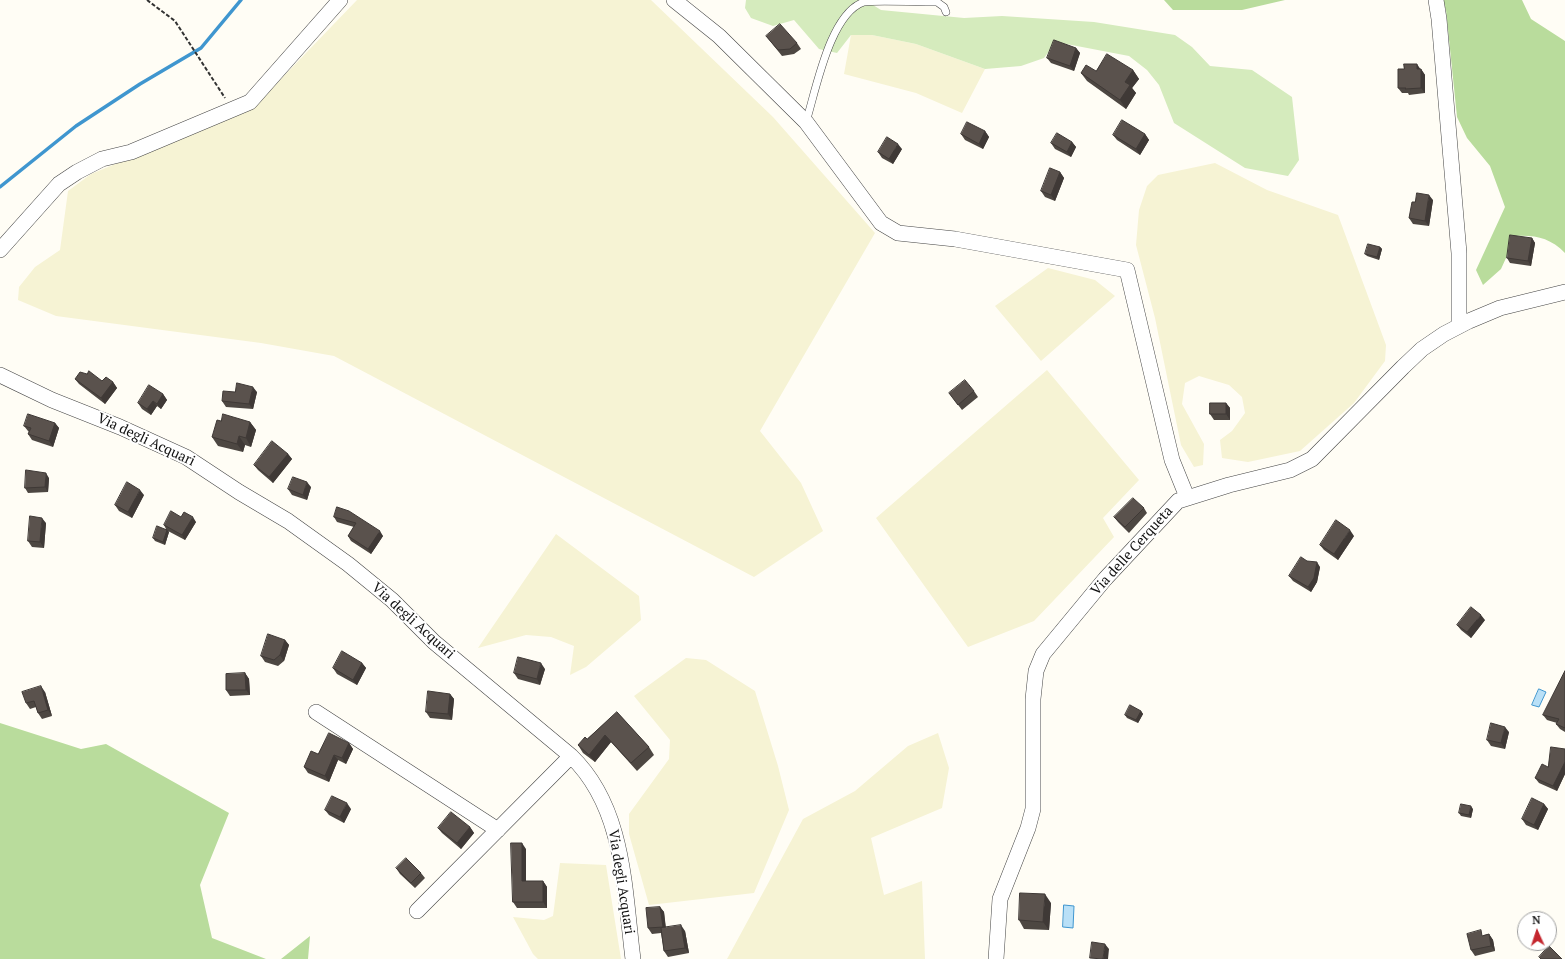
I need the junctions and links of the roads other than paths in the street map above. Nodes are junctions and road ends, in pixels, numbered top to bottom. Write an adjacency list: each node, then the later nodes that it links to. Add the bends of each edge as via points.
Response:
1 (340, 0): 6 (street, via 250,102 131,152 102,159 77,172 59,184)
2 (674, 0): 5 (street, via 719,36)
3 (1436, 0): 8 (street, via 1459,252)
4 (946, 12): 5 (lane, via 937,2 865,1 852,7 833,36)
5 (806, 122): 10 (street, via 882,223 898,233 955,239 1127,270 1172,460)
6 (0, 250)
7 (1565, 292): 8 (street, Via delle Cerqueta, via 1510,305)
8 (1459, 326): 10 (street, Via delle Cerqueta, via 1432,342 1414,357 1320,453 1308,462 1290,470)
9 (0, 375): 12 (street, Via degli Acquari, via 52,400 186,456 288,521 392,600 434,642)
10 (1187, 497): 16 (street, Via delle Cerqueta, via 1170,508 1109,575 1043,654 1037,666 1033,699 1034,809 1000,899)
11 (316, 712): 13 (street)
12 (571, 756): 13 (street); 15 (street, Via degli Acquari, via 595,785 614,827)
13 (498, 830): 14 (street)
14 (417, 911)
15 (633, 959)
16 (996, 959)

